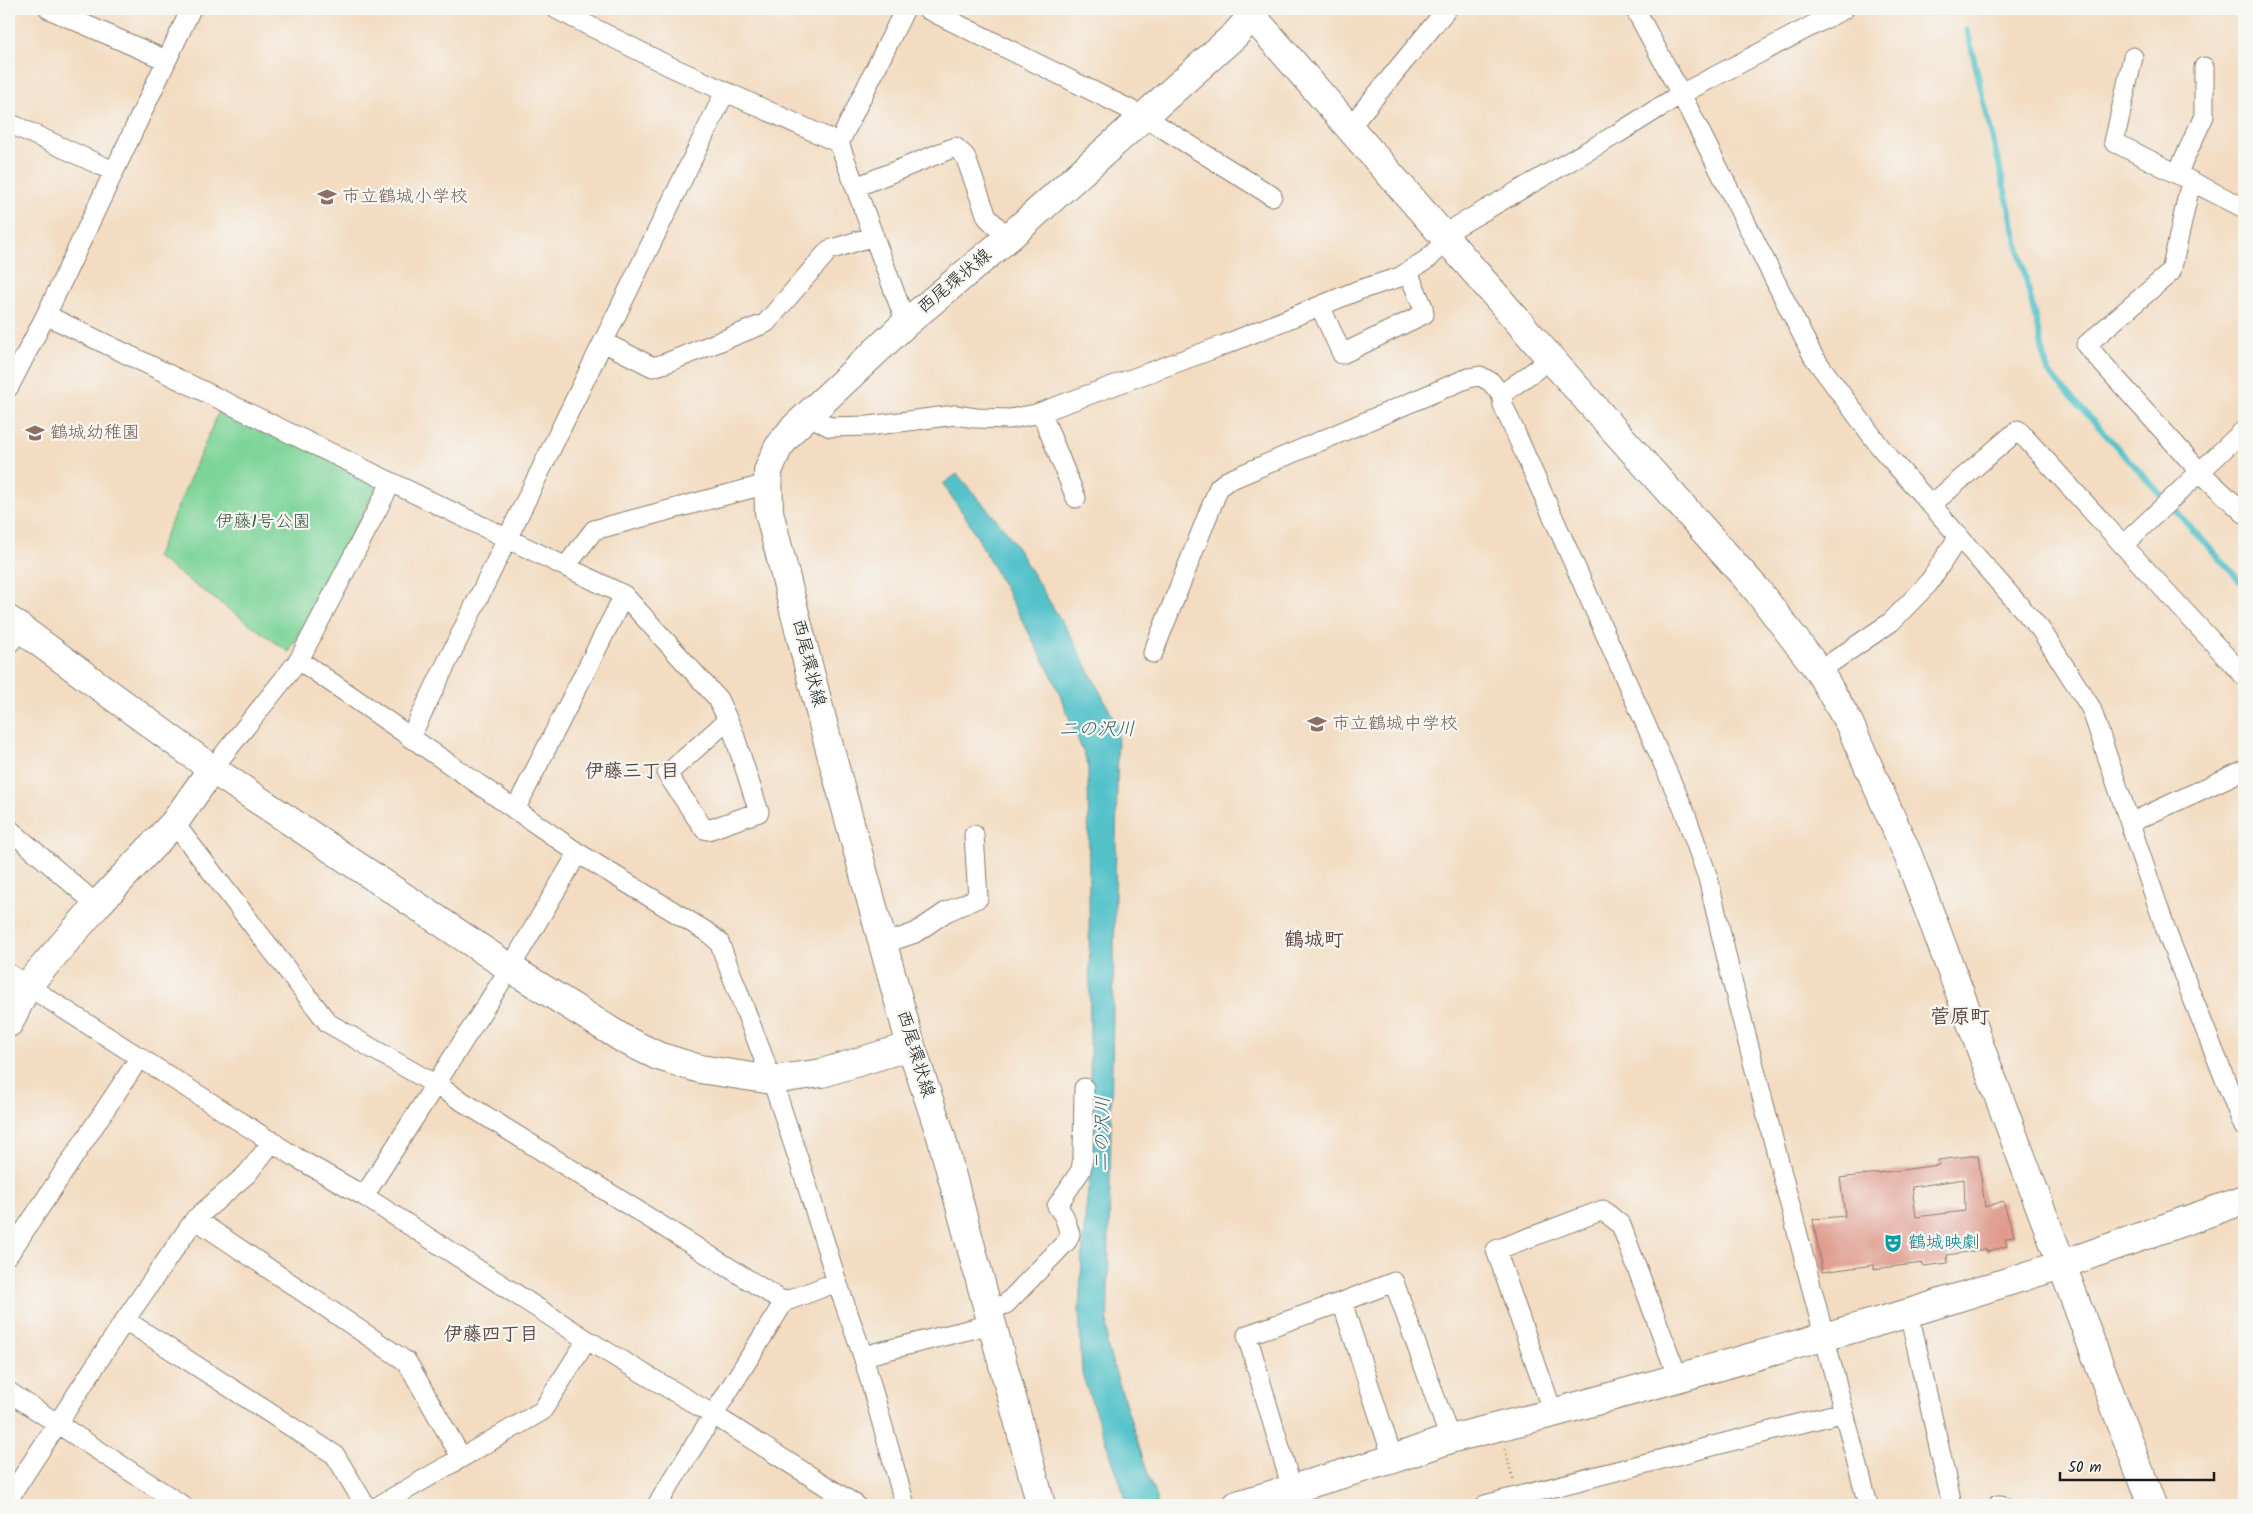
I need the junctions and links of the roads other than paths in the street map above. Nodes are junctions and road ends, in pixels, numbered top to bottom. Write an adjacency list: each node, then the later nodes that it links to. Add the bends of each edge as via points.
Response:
1 (49, 9): 11 (street)
2 (191, 9): 11 (street)
3 (556, 9): 13 (street)
4 (905, 9): 18 (street)
5 (927, 9): 15 (street)
6 (1447, 9): 17 (street)
7 (1635, 9): 14 (street)
8 (1844, 9): 14 (street)
9 (1252, 11): 15 (street, 西尾環状線, via 1235,35); 17 (street)
10 (2133, 57): 20 (street, via 2114,142)
11 (166, 60): 19 (street)
12 (2204, 67): 20 (street, via 2204,116)
13 (725, 92): 18 (street); 31 (street)
14 (1681, 94): 26 (street); 42 (street, via 1813,356 1881,448)
15 (1143, 116): 22 (street); 25 (street, 西尾環状線)
16 (9, 123): 19 (street)
17 (1349, 128): 26 (street)
18 (839, 143): 21 (street)
19 (113, 171): 29 (street)
20 (2184, 177): 23 (street); 38 (street, via 2171,272 2086,345)
21 (856, 187): 24 (street); 25 (street, via 955,147 965,156 988,217)
22 (1272, 196)
23 (2244, 208)
24 (874, 236): 30 (street); 31 (street, via 829,250 766,322 666,363 653,367)
25 (1008, 238): 30 (street, 西尾環状線)
26 (1445, 238): 27 (street, via 1429,258); 32 (street)
27 (1408, 272): 28 (street); 28 (street, via 1424,314 1342,354)
28 (1320, 306): 35 (street)
29 (46, 315): 33 (street); 39 (street)
30 (906, 323): 36 (street, 西尾環状線)
31 (603, 342): 45 (street)
32 (1551, 359): 34 (street); 52 (street, via 1757,590)
33 (9, 387)
34 (1502, 396): 50 (street, via 1491,382 1480,376 1468,378 1227,481 1219,487); 87 (street, via 1503,405 1684,810 1708,878)
35 (1041, 412): 36 (street, via 1010,419 955,415 830,428); 41 (street)
36 (808, 415): 40 (street, 西尾環状線, via 778,448 768,472)
37 (2244, 430): 38 (street)
38 (2200, 472): 43 (street); 46 (street)
39 (392, 483): 45 (street); 51 (street)
40 (767, 484): 47 (street, via 594,530); 65 (street, 西尾環状線, via 769,512)
41 (1076, 498)
42 (1931, 505): 44 (street); 46 (street, via 2018,430)
43 (2244, 513)
44 (1959, 536): 52 (street, via 1928,584 1891,622); 59 (street, via 2041,630 2091,708)
45 (508, 540): 47 (street); 55 (street)
46 (2123, 545): 53 (street)
47 (566, 566): 48 (street)
48 (624, 595): 54 (street, via 718,698); 58 (street)
49 (13, 630): 56 (street)
50 (1153, 654)
51 (299, 660): 55 (street); 56 (street)
52 (1819, 670): 80 (street, via 1849,723 1908,855)
53 (2244, 676)
54 (728, 720): 54 (street, via 759,812 708,830 704,829 667,774)
55 (410, 738): 58 (street)
56 (212, 769): 60 (street); 66 (street)
57 (2244, 770): 59 (street)
58 (515, 810): 63 (street)
59 (2130, 823): 74 (street, via 2168,936)
60 (174, 824): 64 (street); 72 (street, via 328,1023)
61 (9, 829): 64 (street)
62 (974, 836): 65 (street, via 978,898 946,912 916,933)
63 (578, 853): 66 (street); 71 (street, via 719,942)
64 (97, 905): 67 (street)
65 (883, 944): 69 (street, 西尾環状線)
66 (510, 968): 71 (street, via 625,1040 658,1056 700,1070); 72 (street)
67 (18, 980): 68 (street); 70 (street)
68 (9, 1023)
69 (911, 1046): 71 (street, via 822,1073); 85 (street, 西尾環状線, via 940,1136)
70 (140, 1057): 75 (street); 79 (street)
71 (772, 1080): 81 (street)
72 (436, 1085): 76 (street); 82 (street)
73 (1084, 1088): 85 (street, via 1081,1170 1057,1206 1070,1234 1067,1241)
74 (2244, 1127)
75 (273, 1141): 76 (street); 78 (street, via 247,1174)
76 (364, 1196): 88 (street)
77 (2244, 1200): 80 (street)
78 (195, 1219): 86 (street); 97 (street, via 407,1362)
79 (9, 1254)
80 (2061, 1265): 84 (street); 114 (street)
81 (837, 1282): 82 (street); 89 (street)
82 (784, 1302): 94 (street)
83 (1342, 1302): 96 (street, via 1394,1282); 98 (street); 99 (street, via 1246,1335)
84 (1909, 1313): 87 (street); 111 (street)
85 (990, 1317): 89 (street); 107 (street, 西尾環状線)
86 (125, 1320): 95 (street); 102 (street, via 335,1456)
87 (1824, 1336): 90 (street); 92 (street)
88 (587, 1340): 94 (street); 97 (street, via 542,1410)
89 (863, 1356): 106 (street)
90 (1678, 1378): 93 (street); 93 (street, via 1621,1224 1603,1210 1496,1250)
91 (9, 1392): 95 (street)
92 (1844, 1412): 109 (street); 110 (street)
93 (1553, 1413): 96 (street)
94 (712, 1414): 104 (street); 105 (street)
95 (56, 1423): 100 (street); 101 (street)
96 (1450, 1439): 98 (street)
97 (461, 1457): 103 (street)
98 (1393, 1459): 99 (street)
99 (1292, 1489): 108 (street)
100 (9, 1498)
101 (182, 1505)
102 (365, 1505)
103 (380, 1505)
104 (656, 1505)
105 (856, 1505)
106 (905, 1505)
107 (1041, 1505)
108 (1237, 1505)
109 (1485, 1505)
110 (1868, 1505)
111 (1952, 1505)
112 (1998, 1505): 113 (street)
113 (2001, 1505)
114 (2152, 1505)

